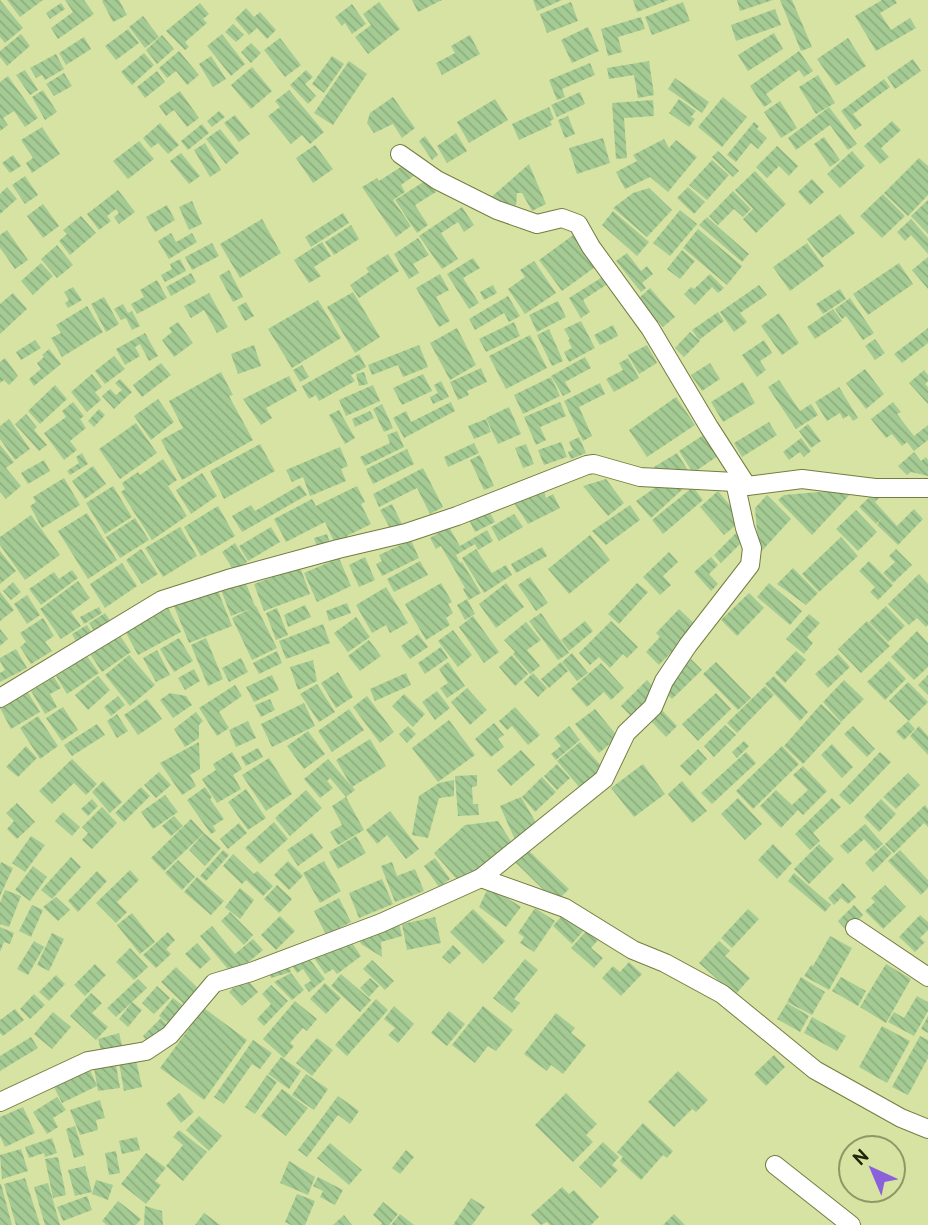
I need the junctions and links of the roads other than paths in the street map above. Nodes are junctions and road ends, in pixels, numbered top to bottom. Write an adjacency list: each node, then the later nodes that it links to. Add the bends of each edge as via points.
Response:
1 (400, 154): 2 (street, via 437,180 497,210 537,224 562,218 578,224 650,328)
2 (741, 484): 3 (street, via 802,479 875,488); 4 (street, via 640,477 587,465 406,533 162,600); 5 (street, via 745,528 752,548 750,565 682,654 653,707 626,733 604,779)
3 (928, 488)
4 (0, 698)
5 (481, 878): 8 (street, via 381,923 214,983 170,1035 146,1051 88,1061); 9 (street, via 565,908 634,950 722,994 816,1070)
6 (855, 928): 7 (street)
7 (928, 977)
8 (0, 1102)
9 (928, 1129)
10 (775, 1166): 11 (street)
11 (851, 1225)

